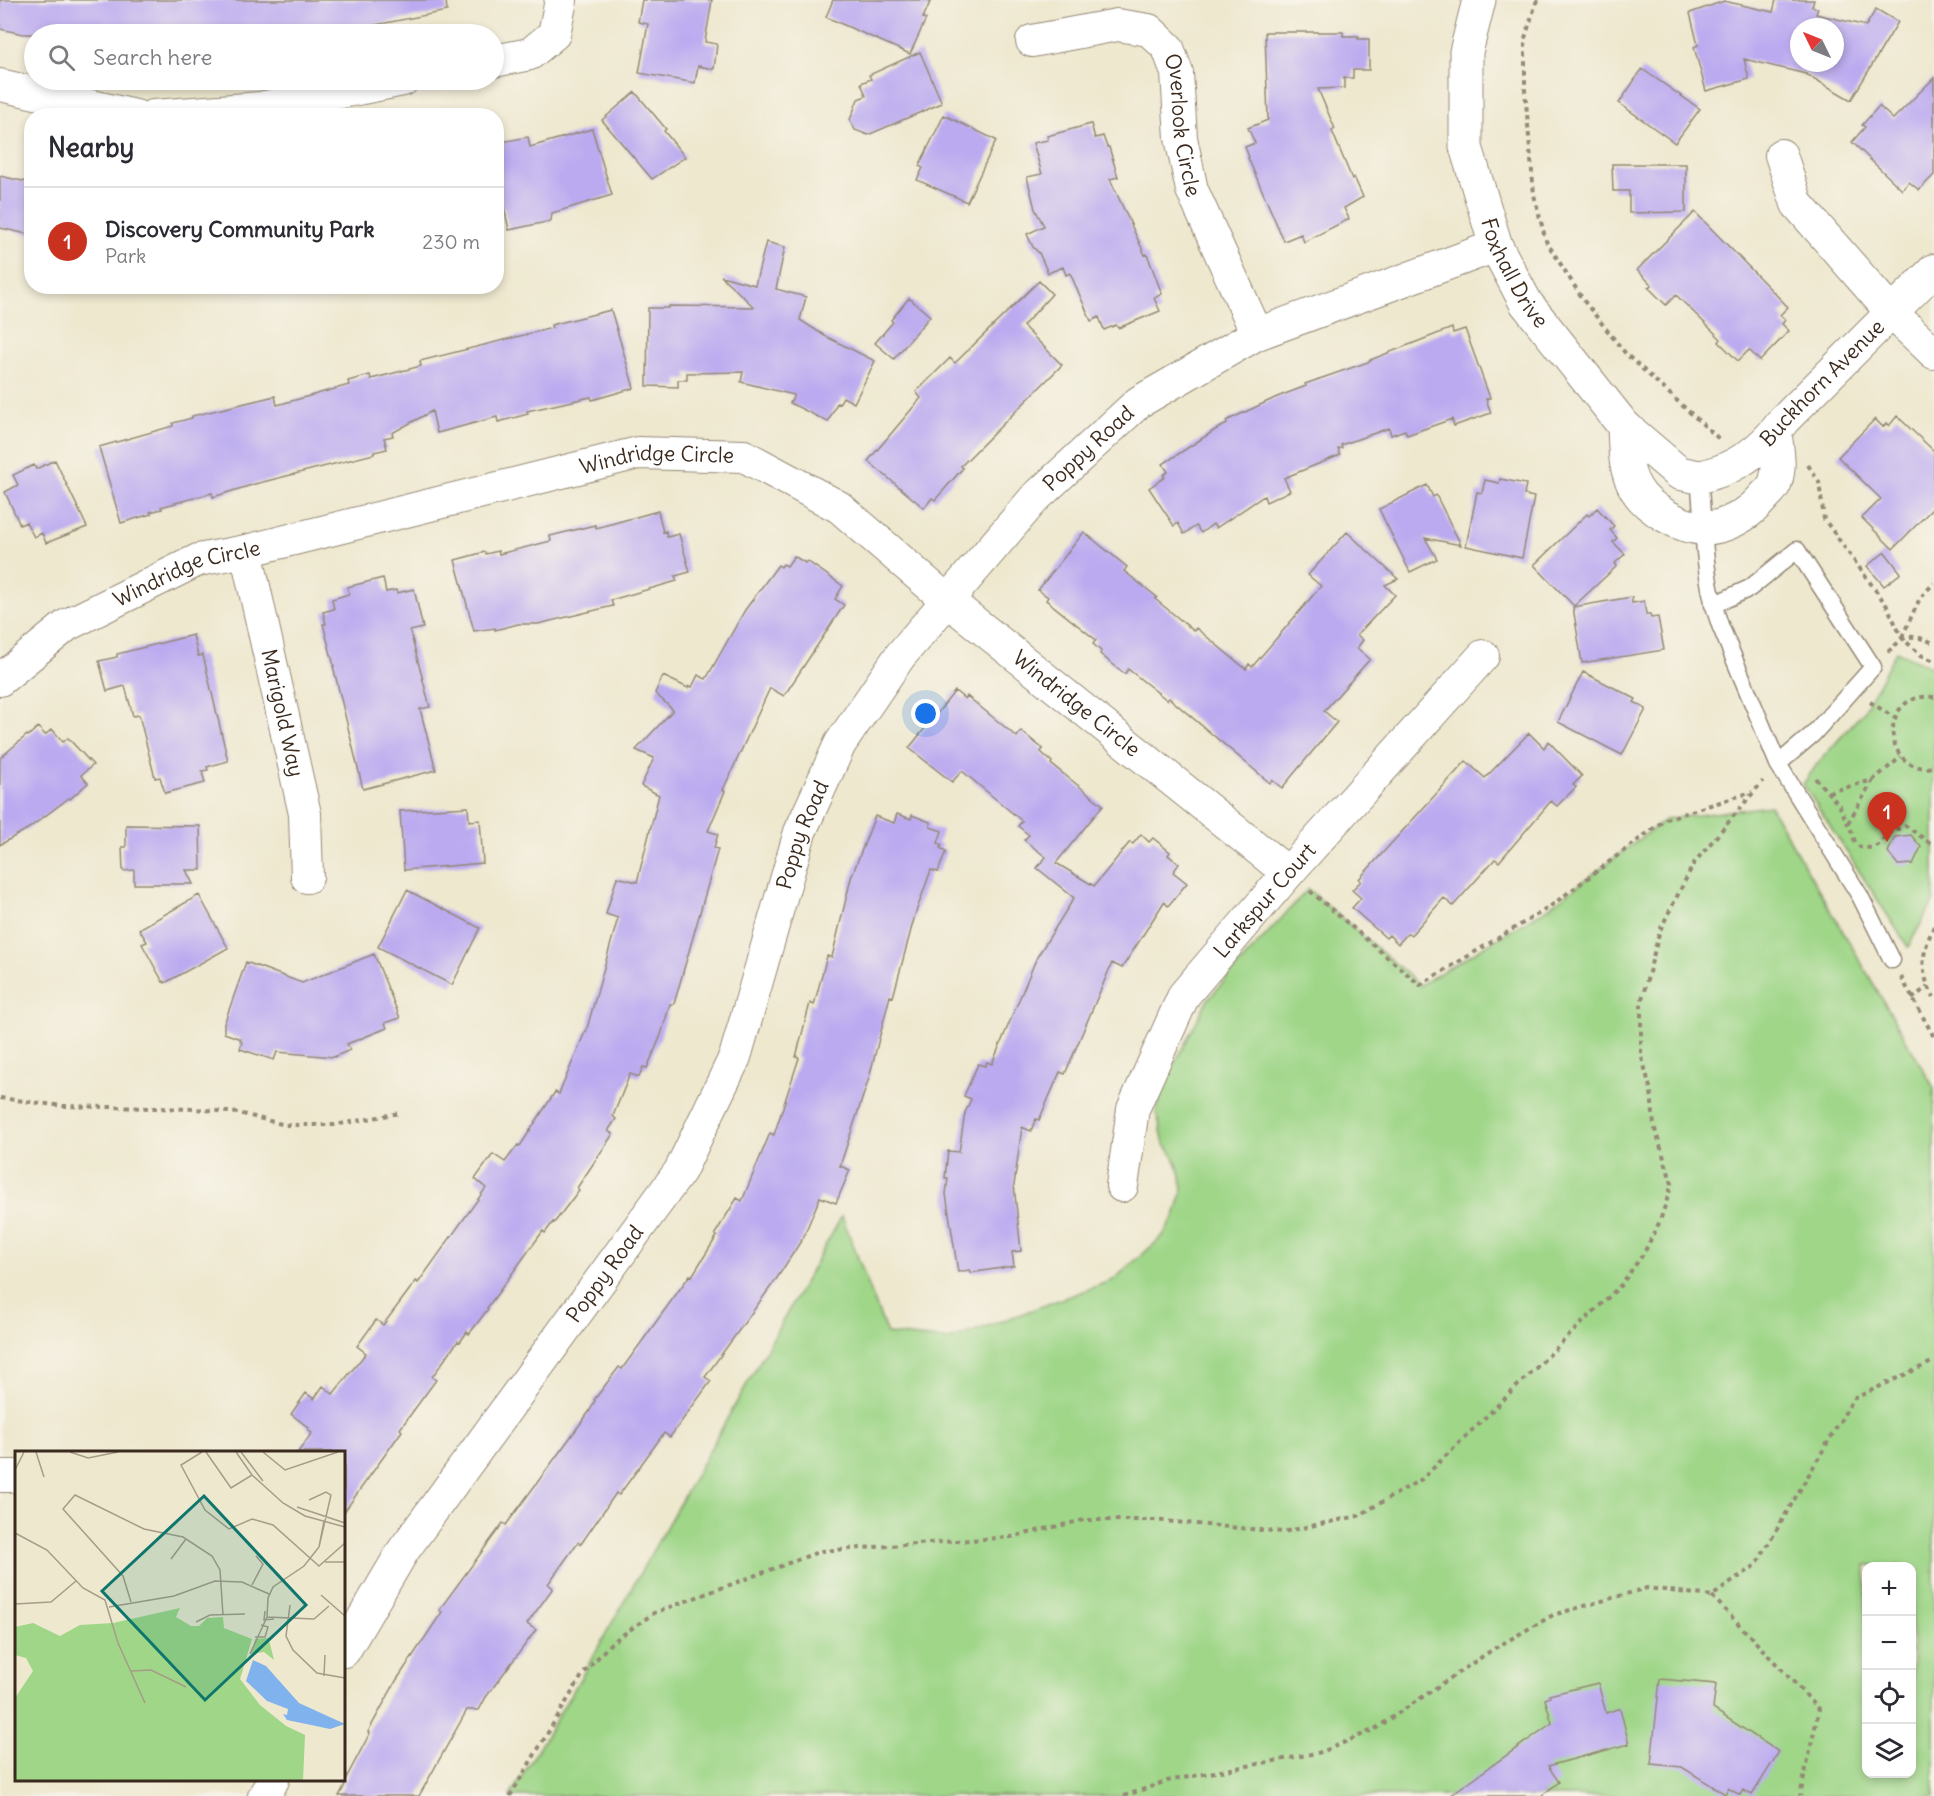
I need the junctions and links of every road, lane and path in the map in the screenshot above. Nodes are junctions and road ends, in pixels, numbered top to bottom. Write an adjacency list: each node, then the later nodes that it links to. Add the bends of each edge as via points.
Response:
1 (561, 0): 5 (street, via 554,34 530,54)
2 (1479, 0): 11 (street, Foxhall Drive, via 1466,52 1466,147)
3 (1537, 0): 18 (path, via 1525,38 1525,90 1534,195 1546,241 1584,301 1626,354)
4 (1032, 41): 14 (street, Overlook Circle, via 1117,25 1149,30 1168,48 1177,73 1181,138 1192,190)
5 (504, 59)
6 (0, 85): 8 (street)
7 (352, 90): 9 (street)
8 (101, 108)
9 (260, 108)
10 (1781, 155): 13 (street, via 1797,204)
11 (1496, 246): 14 (street, Poppy Road); 16 (street, Foxhall Drive, via 1526,303)
12 (1934, 270): 13 (street, Buckhorn Avenue)
13 (1892, 313): 15 (street); 17 (street, Buckhorn Avenue)
14 (1257, 334): 23 (street, Poppy Road, via 1139,402 1034,499)
15 (1934, 353)
16 (1624, 426): 19 (street, Foxhall Drive, via 1679,473); 20 (street, via 1626,467 1636,489 1655,510)
17 (1775, 433): 18 (street, Buckhorn Avenue); 20 (street, via 1779,467 1774,485 1755,507 1729,523); 25 (path, via 1811,468 1818,482 1824,519 1887,606)
18 (1743, 461): 19 (street, Buckhorn Avenue, via 1719,473)
19 (1699, 477): 20 (lane)
20 (1704, 529): 24 (lane)
21 (246, 551): 23 (street, Windridge Circle, via 638,453 744,456 839,507); 30 (street, Windridge Circle, via 198,560 67,625); 39 (street, Marigold Way, via 305,814)
22 (1934, 583): 25 (path, via 1920,598)
23 (948, 601): 40 (street, Windridge Circle); 52 (street, Poppy Road, via 900,656 840,744 800,831 735,1057 680,1171)
24 (1713, 605): 29 (lane, via 1750,588 1797,550); 33 (lane)
25 (1902, 638): 26 (path, via 1914,636); 28 (path); 29 (path)
26 (1934, 643)
27 (1483, 656): 40 (street, Larkspur Court)
28 (1934, 661)
29 (1874, 668): 33 (lane, via 1813,734)
30 (0, 680)
31 (1934, 697): 32 (path, via 1907,702 1894,718 1892,738)
32 (1901, 757): 34 (path, via 1919,767); 35 (path)
33 (1778, 764): 36 (path, via 1808,770); 42 (lane, via 1860,896)
34 (1934, 766)
35 (1873, 780): 36 (path); 37 (path)
36 (1829, 792): 37 (path)
37 (1848, 823): 38 (path, via 1860,847 1878,845 1890,832 1906,826 1930,843)
38 (1934, 841)
39 (307, 877)
40 (1298, 881): 49 (street, Larkspur Court, via 1184,995 1133,1109); 56 (path, via 1420,985 1548,908 1666,819 1753,792 1694,863 1660,930 1641,1003 1641,1054 1652,1091 1654,1126 1672,1184 1644,1254 1621,1285 1422,1479 1358,1516 1283,1532 1154,1520 1084,1520 1011,1537 821,1551 654,1613 611,1643 583,1674)
41 (1934, 926): 43 (path, via 1923,958)
42 (1892, 960): 45 (path)
43 (1928, 986): 44 (path); 45 (path)
44 (1934, 997)
45 (1912, 999): 46 (path)
46 (1934, 1037)
47 (0, 1098): 48 (path, via 63,1106 239,1113 285,1125 335,1125)
48 (400, 1113)
49 (1122, 1186)
50 (1934, 1361): 51 (path, via 1853,1399 1756,1565)
51 (1712, 1596): 57 (path, via 1647,1588 1553,1615 1495,1648 1375,1729 1322,1752 1167,1781); 58 (path, via 1819,1709)
52 (352, 1615): 53 (street, Poppy Road)
53 (345, 1646)
54 (272, 1781): 55 (street)
55 (264, 1796)
56 (510, 1796)
57 (1124, 1796)
58 (1800, 1796)

